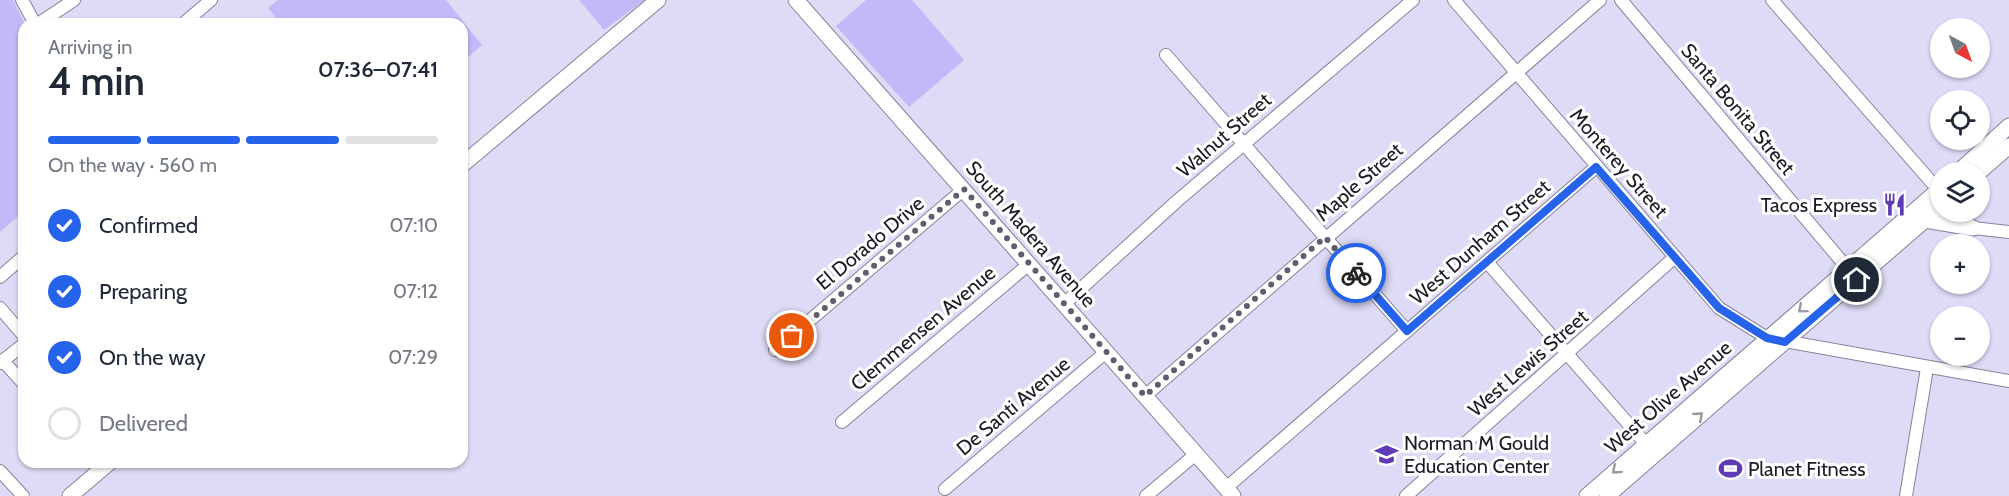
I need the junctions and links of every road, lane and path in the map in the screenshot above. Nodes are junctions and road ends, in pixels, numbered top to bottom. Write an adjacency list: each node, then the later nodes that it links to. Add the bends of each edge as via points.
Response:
1 (22, 0): 11 (street)
2 (74, 0): 12 (street)
3 (211, 0): 13 (street)
4 (658, 0): 19 (main road)
5 (796, 0): 24 (main road, South Madera Avenue)
6 (1413, 0): 17 (street, Walnut Street)
7 (1454, 0): 15 (street, Monterey Street)
8 (1600, 0): 15 (street, Maple Street)
9 (1621, 0): 36 (street, Santa Bonita Street)
10 (1772, 0): 23 (street)
11 (32, 18)
12 (46, 18)
13 (190, 18)
14 (1166, 55): 17 (street)
15 (1517, 73): 22 (street, Monterey Street); 31 (street, Maple Street)
16 (2009, 126): 20 (main road)
17 (1243, 144): 31 (street); 38 (street, Walnut Street)
18 (2009, 146): 21 (main road)
19 (468, 160)
20 (1969, 162)
21 (1990, 162)
22 (1596, 167): 32 (street, Monterey Street); 34 (street, West Dunham Street)
23 (1930, 183)
24 (964, 189): 35 (main road, South Madera Avenue); 45 (street, El Dorado Drive)
25 (1930, 203): 36 (main road, West Olive Avenue)
26 (1930, 212): 27 (main road, West Olive Avenue)
27 (1925, 220): 29 (main road); 43 (main road, West Olive Avenue)
28 (1967, 222): 29 (street)
29 (1973, 228): 30 (street)
30 (2009, 232)
31 (1325, 237): 41 (street); 52 (street, Maple Street)
32 (1675, 257): 42 (street, Monterey Street, via 1719,308); 47 (street, West Lewis Street)
33 (18, 260): 37 (street)
34 (1487, 262): 41 (street, West Dunham Street); 47 (street)
35 (1029, 264): 38 (main road, South Madera Avenue); 53 (street, Clemmensen Avenue)
36 (1849, 270): 42 (main road, West Olive Avenue, one-way to 42)
37 (0, 277)
38 (1064, 304): 46 (main road, South Madera Avenue)
39 (0, 308): 40 (street)
40 (18, 329)
41 (1407, 331): 59 (street, West Dunham Street)
42 (1767, 338): 43 (street, Monterey Street); 54 (main road, West Olive Avenue)
43 (1785, 342): 49 (street, Monterey Street); 54 (main road, West Olive Avenue, one-way to 43)
44 (18, 349): 48 (street)
45 (775, 350)
46 (1107, 352): 52 (main road, South Madera Avenue); 58 (street, De Santi Avenue)
47 (1568, 354): 54 (street); 63 (street, West Lewis Street)
48 (1, 362): 50 (street)
49 (1927, 368): 51 (street, Monterey Street); 66 (street)
50 (18, 378)
51 (2009, 381)
52 (1145, 396): 55 (main road, South Madera Avenue)
53 (842, 422)
54 (1650, 449): 64 (main road, West Olive Avenue, one-way to 64); 65 (main road, West Olive Avenue)
55 (1196, 454): 59 (main road, South Madera Avenue); 62 (street)
56 (103, 468): 61 (main road)
57 (0, 471): 60 (street)
58 (945, 489)
59 (1229, 492)
60 (23, 496)
61 (70, 496)
62 (1146, 496)
63 (1406, 496)
64 (1587, 496)
65 (1607, 496)
66 (1906, 496)

